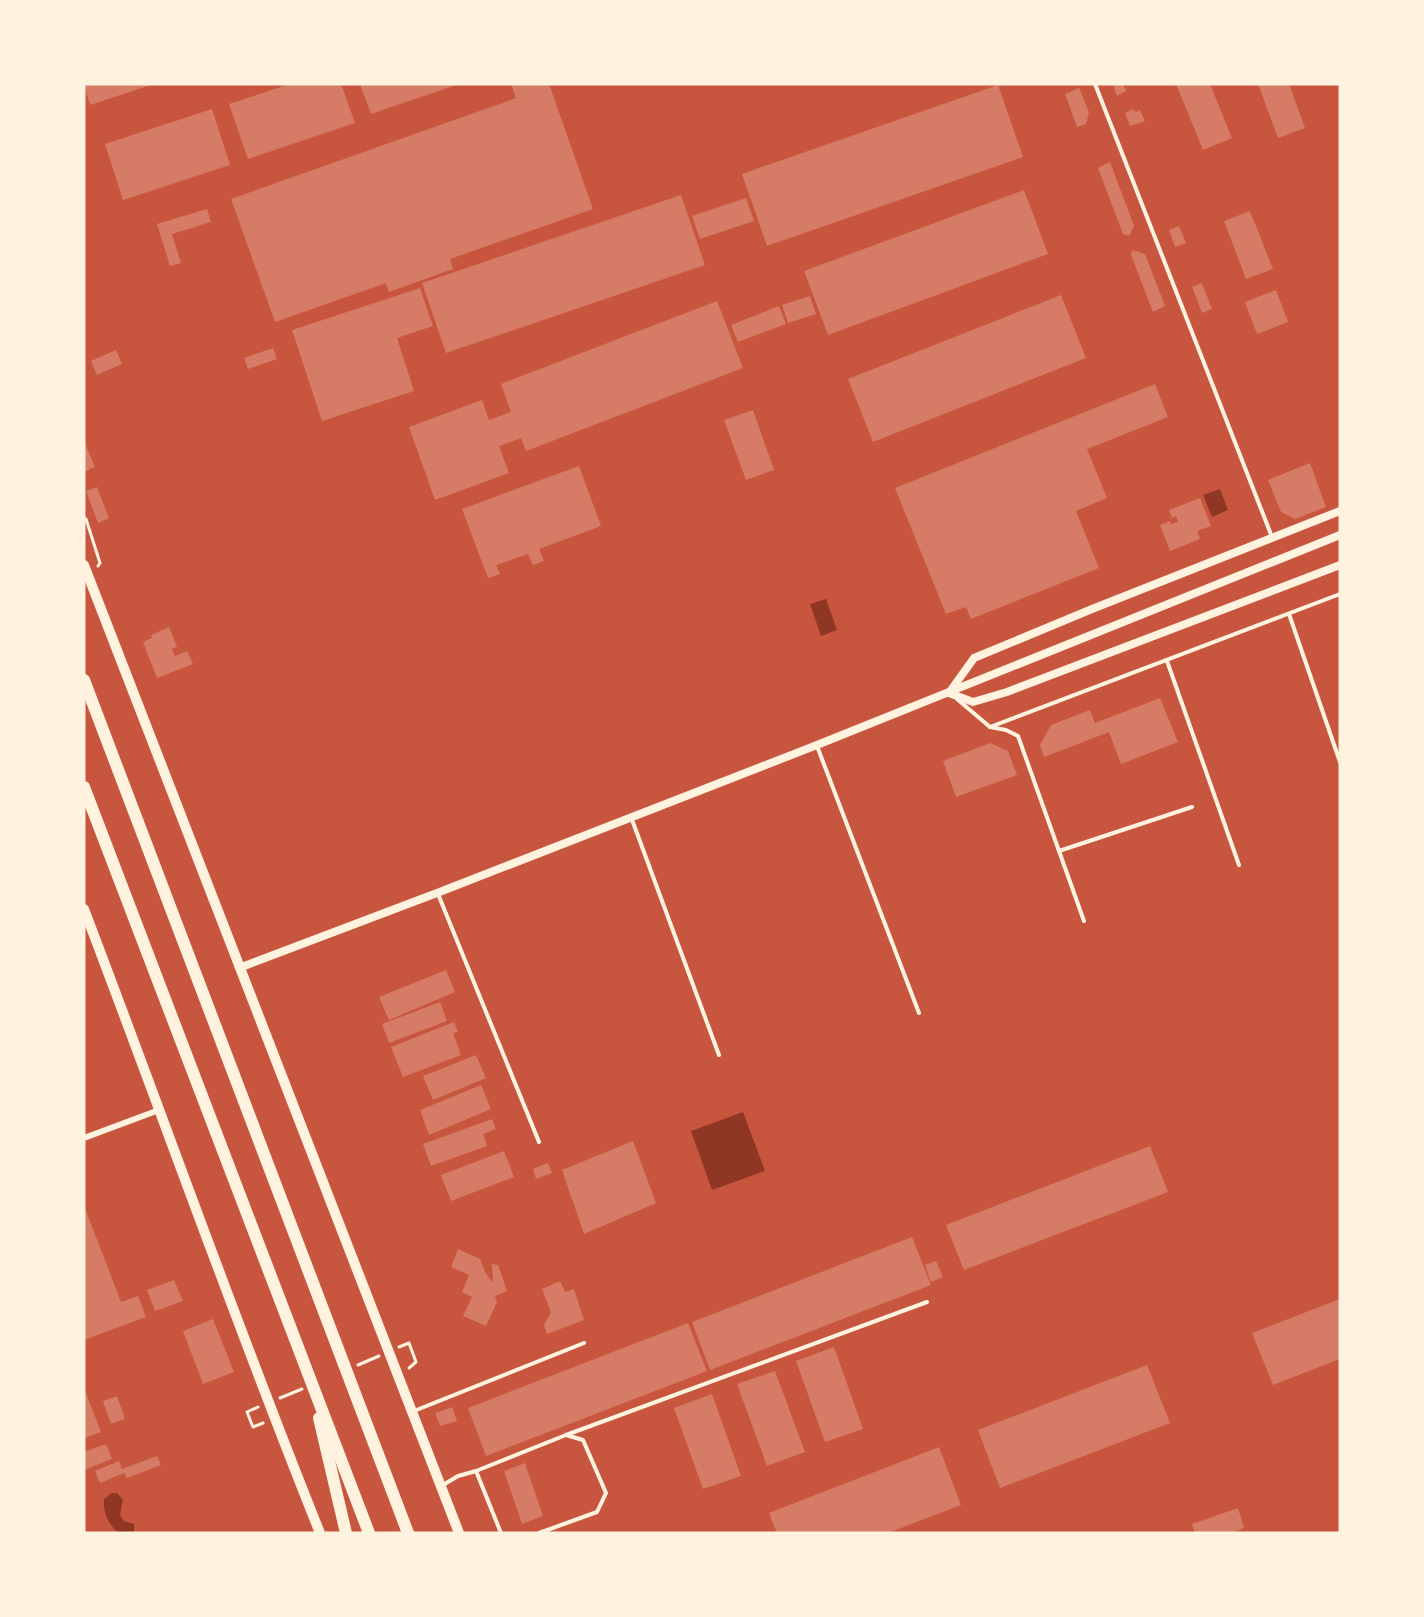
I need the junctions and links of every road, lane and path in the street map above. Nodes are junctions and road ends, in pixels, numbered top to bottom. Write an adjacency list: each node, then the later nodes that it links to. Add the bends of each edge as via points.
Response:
1 (1095, 84): 6 (lane)
2 (1340, 512): 6 (street)
3 (84, 518): 5 (path)
4 (1340, 535): 15 (street)
5 (91, 536): 7 (path); 8 (path)
6 (1272, 537): 15 (street, via 974,658)
7 (84, 538)
8 (100, 563)
9 (84, 565): 27 (main road)
10 (1340, 565): 15 (street, via 1007,692 973,702)
11 (1340, 594): 12 (lane)
12 (1289, 614): 13 (lane); 18 (lane)
13 (1167, 661): 16 (lane); 23 (lane)
14 (84, 680): 51 (highway)
15 (949, 693): 16 (lane); 17 (street)
16 (990, 727): 22 (lane, via 1018,736)
17 (817, 745): 21 (street); 28 (lane)
18 (1340, 762)
19 (84, 788): 39 (highway)
20 (1191, 807): 22 (lane)
21 (631, 817): 24 (street); 29 (lane)
22 (1059, 851): 26 (lane)
23 (1239, 865)
24 (437, 893): 27 (street); 32 (lane)
25 (84, 909): 30 (main road)
26 (1084, 921)
27 (239, 968): 43 (main road)
28 (919, 1013)
29 (719, 1054)
30 (161, 1109): 31 (street); 48 (main road, via 274,1419)
31 (84, 1138)
32 (539, 1142)
33 (927, 1302): 45 (lane)
34 (584, 1343): 43 (lane)
35 (398, 1347): 38 (path, via 409,1343 416,1362)
36 (387, 1352): 37 (path)
37 (355, 1366)
38 (409, 1366)
39 (307, 1370): 49 (highway); 50 (highway)
40 (312, 1384): 41 (path)
41 (280, 1398)
42 (258, 1407): 44 (path, via 247,1412)
43 (413, 1412): 47 (main road)
44 (253, 1427)
45 (566, 1435): 46 (lane); 54 (lane, via 583,1440 606,1494 597,1512)
46 (476, 1471): 47 (lane); 53 (lane)
47 (442, 1485): 52 (main road)
48 (320, 1533)
49 (346, 1533)
50 (369, 1533)
51 (408, 1533)
52 (459, 1533)
53 (501, 1533)
54 (539, 1533)

